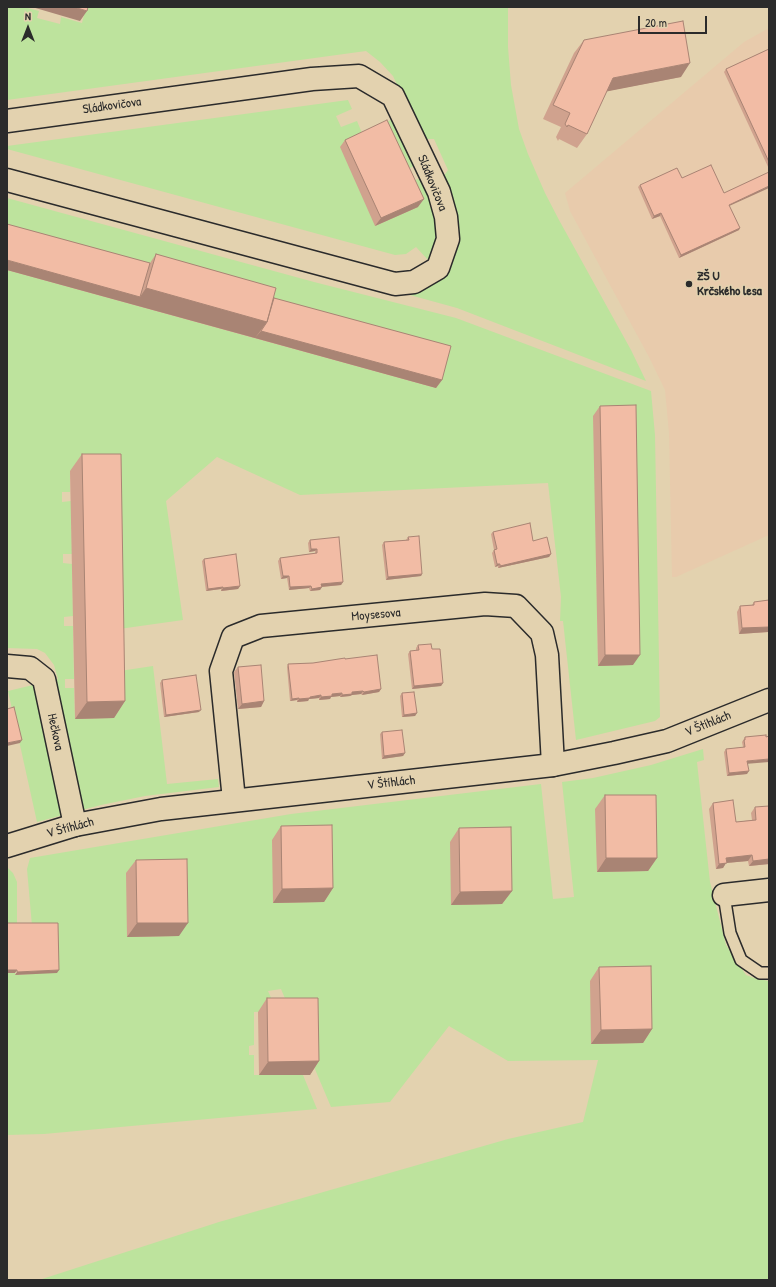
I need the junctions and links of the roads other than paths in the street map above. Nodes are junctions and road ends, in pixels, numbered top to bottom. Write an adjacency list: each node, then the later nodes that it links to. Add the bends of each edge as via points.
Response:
1 (7, 121): 2 (street, Sládkovičova, via 312,79 359,76 393,96 439,192 446,217 448,239 438,268 414,282 395,284)
2 (7, 180)
3 (7, 666): 7 (street, Hečkova, via 30,668 44,679)
4 (769, 700): 5 (street, V Štíhlách, via 668,741)
5 (553, 765): 6 (street, V Štíhlách); 6 (street, Moysesova, via 547,655 542,633 516,606 485,604 261,626 233,637 221,671)
6 (234, 800): 7 (street, V Štíhlách, via 160,809)
7 (75, 825): 8 (street, V Štíhlách)
8 (7, 846)
9 (769, 890): 10 (street)
10 (724, 895): 11 (lane, via 730,933 741,960 760,973)
11 (769, 973)

